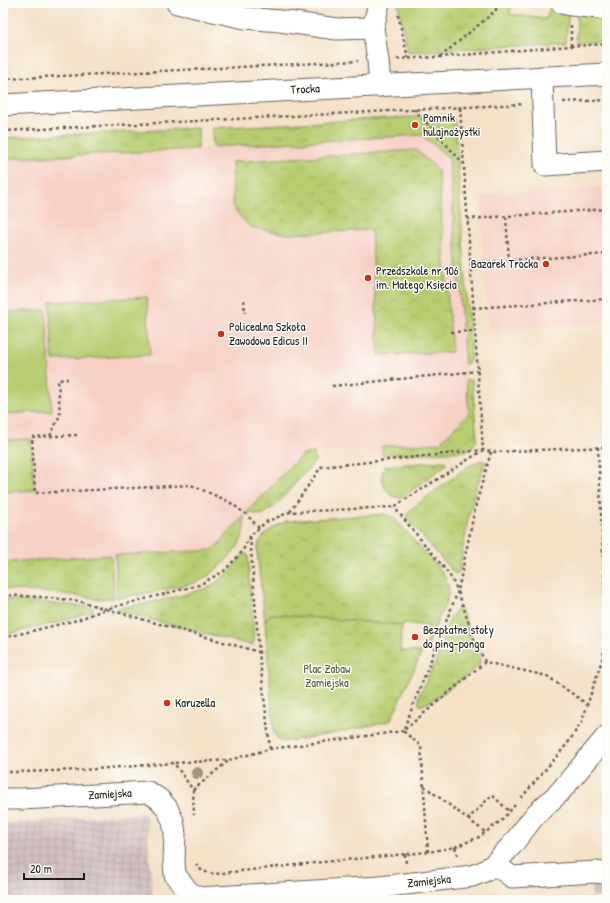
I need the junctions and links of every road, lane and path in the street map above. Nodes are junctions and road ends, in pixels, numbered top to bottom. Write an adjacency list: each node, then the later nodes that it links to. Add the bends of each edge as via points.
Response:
1 (177, 3): 6 (street, via 245,18 337,29)
2 (501, 3): 8 (path, via 494,12)
3 (562, 3): 5 (street)
4 (388, 6): 6 (street); 9 (path)
5 (607, 9)
6 (373, 28): 10 (street)
7 (607, 44): 8 (path)
8 (439, 57): 9 (path)
9 (408, 58): 10 (path)
10 (378, 60): 13 (path); 14 (street)
11 (607, 74): 12 (street, Trocka)
12 (542, 77): 14 (street, Trocka); 16 (street)
13 (3, 79)
14 (380, 86): 17 (street, Trocka)
15 (607, 100): 16 (path)
16 (543, 103): 18 (path); 21 (street, via 545,165)
17 (3, 105)
18 (460, 107): 19 (path); 22 (path)
19 (414, 110): 20 (path); 22 (path)
20 (3, 131)
21 (607, 162)
22 (464, 164): 25 (path)
23 (607, 209): 24 (path)
24 (506, 216): 25 (path); 27 (path)
25 (468, 219): 28 (path)
26 (607, 254): 27 (path)
27 (509, 260): 28 (path)
28 (470, 263): 31 (path)
29 (607, 299): 31 (path)
30 (244, 300): 32 (path)
31 (473, 308): 33 (path)
32 (245, 313)
33 (475, 331): 34 (path); 35 (path)
34 (451, 332)
35 (478, 371): 37 (path); 42 (path)
36 (68, 379): 39 (path, via 58,380 60,415)
37 (332, 386)
38 (77, 434): 39 (path)
39 (50, 436): 46 (path, via 32,437 36,493 191,485 228,501 246,514)
40 (598, 447): 41 (path); 43 (path); 48 (path)
41 (607, 447)
42 (483, 450): 43 (path); 44 (path); 45 (path, via 321,467)
43 (491, 452): 49 (path, via 474,508)
44 (394, 507): 45 (path); 49 (path, via 449,574)
45 (290, 512): 46 (path, via 266,522)
46 (259, 528): 47 (path)
47 (250, 536): 51 (path, via 242,552 224,571 199,585); 53 (path)
48 (605, 573): 55 (path, via 606,638 603,657)
49 (458, 591): 54 (path); 56 (path)
50 (3, 595): 51 (path, via 79,601)
51 (106, 609): 52 (path, via 77,620); 53 (path)
52 (3, 638)
53 (259, 652): 58 (path)
54 (484, 662): 55 (path, via 548,676); 56 (path)
55 (587, 704): 65 (path, via 582,720 568,743)
56 (403, 731): 58 (path); 62 (path, via 421,746)
57 (607, 736): 71 (street, Zamiejska)
58 (270, 749): 59 (path)
59 (229, 760): 60 (path); 63 (path)
60 (174, 763): 61 (path, via 82,770); 63 (path)
61 (3, 772)
62 (424, 786): 67 (path); 69 (path)
63 (193, 790): 66 (path)
64 (3, 799): 71 (street, Zamiejska, via 148,792 159,799 173,820 175,875 189,892 199,898 380,887 472,876)
65 (509, 812): 67 (path, via 492,795); 68 (path)
66 (194, 819)
67 (468, 819): 68 (path)
68 (485, 832): 69 (path, via 455,847)
69 (428, 852): 70 (path, via 214,874 202,871 196,864)
70 (195, 857)
71 (494, 864): 72 (street, via 512,877)
72 (602, 868)

